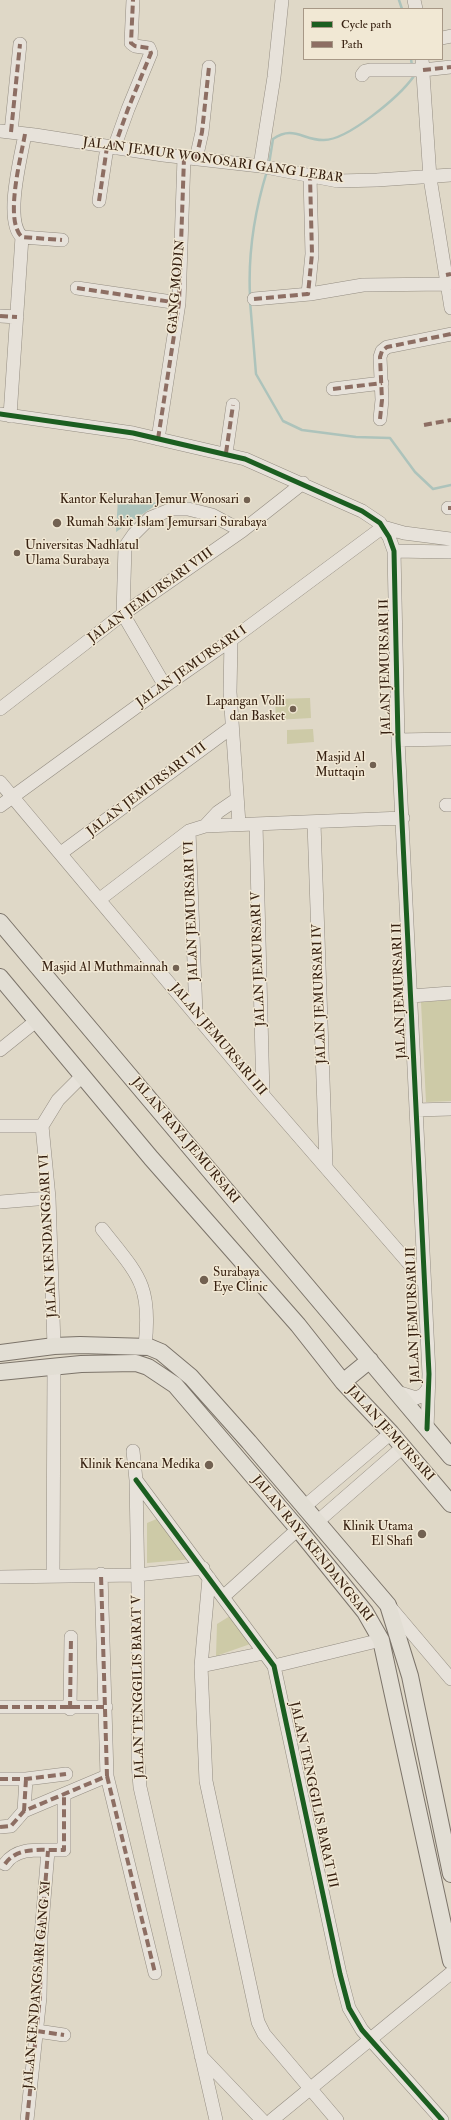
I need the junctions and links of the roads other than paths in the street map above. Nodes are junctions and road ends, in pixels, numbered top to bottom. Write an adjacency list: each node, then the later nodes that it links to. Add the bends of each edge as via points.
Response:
1 (133, 0): 10 (street, via 132,43 135,46 149,48 151,54)
2 (282, 0): 12 (street)
3 (20, 44): 8 (street)
4 (209, 67): 11 (street, GANG MODIN, via 202,132)
5 (417, 67): 6 (street); 7 (street, via 370,70 364,71); 15 (street)
6 (451, 67)
7 (362, 75)
8 (6, 132): 9 (street, JALAN JEMUR WONOSARI GANG LEBAR)
9 (25, 134): 10 (street, JALAN JEMUR WONOSARI GANG LEBAR); 17 (street, via 13,212 17,230)
10 (110, 148): 11 (street, JALAN JEMUR WONOSARI GANG LEBAR); 16 (street)
11 (190, 158): 12 (street, JALAN JEMUR WONOSARI GANG LEBAR); 23 (street, GANG MODIN)
12 (265, 167): 13 (street, JALAN JEMUR WONOSARI GANG LEBAR)
13 (310, 176): 15 (street, JALAN JEMUR WONOSARI GANG LEBAR, via 338,181); 21 (street, via 312,254)
14 (451, 176): 15 (street, JALAN JEMUR WONOSARI GANG LEBAR)
15 (430, 178): 19 (street)
16 (99, 201)
17 (22, 237): 18 (street); 26 (street)
18 (62, 240)
19 (448, 278): 21 (street, via 363,285); 24 (street)
20 (77, 288): 23 (street)
21 (308, 294): 22 (street)
22 (254, 299)
23 (179, 303): 33 (street, GANG MODIN)
24 (451, 308)
25 (0, 316): 26 (street)
26 (17, 317): 31 (street)
27 (451, 334): 28 (street, via 383,349 380,357)
28 (382, 383): 29 (street); 32 (street)
29 (333, 389)
30 (233, 405): 34 (street)
31 (8, 412): 33 (street)
32 (380, 419)
33 (158, 439): 34 (street)
34 (226, 453): 35 (street)
35 (303, 483): 36 (street, via 362,510); 37 (street, JALAN JEMURSARI VIII)
36 (383, 527): 38 (street, via 427,537); 39 (street); 42 (street, JALAN JEMURSARI I)
37 (242, 531): 41 (street, JALAN JEMURSARI VIII); 41 (street, via 212,515 188,509 158,514 134,534 125,547)
38 (451, 539)
39 (394, 551): 40 (street); 47 (street, JALAN JEMURSARI II)
40 (451, 552)
41 (123, 614): 43 (street); 44 (street, JALAN JEMURSARI VIII)
42 (231, 640): 43 (street, JALAN JEMURSARI I); 45 (street)
43 (165, 686): 49 (street, JALAN JEMURSARI I)
44 (0, 709)
45 (232, 726): 50 (street); 58 (street, JALAN JEMURSARI VII)
46 (451, 738): 47 (street)
47 (398, 740): 52 (street, JALAN JEMURSARI II)
48 (0, 782): 49 (street)
49 (12, 798): 51 (street, JALAN JEMURSARI I); 58 (street, JALAN JEMURSARI III)
50 (237, 799): 54 (street); 56 (street, JALAN JEMURSARI VI, via 218,812)
51 (0, 806)
52 (403, 818): 53 (street, JALAN JEMURSARI VI); 63 (street, JALAN JEMURSARI II)
53 (314, 823): 55 (street, JALAN JEMURSARI VI); 73 (street, JALAN JEMURSARI IV)
54 (239, 824): 55 (street, JALAN JEMURSARI VI); 56 (street, JALAN JEMURSARI VI)
55 (256, 824): 68 (street, JALAN JEMURSARI V)
56 (205, 826): 57 (street, JALAN JEMURSARI VI)
57 (189, 831): 59 (street, JALAN JEMURSARI VI); 64 (street, JALAN JEMURSARI VI)
58 (61, 853): 59 (street, JALAN JEMURSARI III)
59 (100, 899): 64 (street, JALAN JEMURSARI III)
60 (0, 922): 82 (main road, JALAN RAYA JEMURSARI)
61 (0, 977): 65 (main road)
62 (451, 993): 63 (street)
63 (411, 996): 70 (street, JALAN JEMURSARI II)
64 (196, 1014): 68 (street, JALAN JEMURSARI III)
65 (36, 1021): 66 (street); 67 (main road)
66 (0, 1050)
67 (83, 1075): 72 (street, via 58,1100); 86 (main road)
68 (263, 1095): 73 (street, JALAN JEMURSARI III)
69 (451, 1109): 70 (street)
70 (416, 1110): 77 (street, JALAN JEMURSARI II)
71 (0, 1126): 72 (street)
72 (42, 1126): 74 (street, JALAN KENDANGSARI VI)
73 (326, 1166): 77 (street, JALAN JEMURSARI III)
74 (49, 1198): 75 (street); 79 (street, JALAN KENDANGSARI VI)
75 (0, 1202)
76 (102, 1229): 80 (street, via 137,1274 144,1290 147,1305)
77 (424, 1283): 87 (street, JALAN JEMURSARI II, via 430,1374)
78 (80, 1345): 79 (main road, JALAN RAYA KENDANGSARI); 80 (main road, JALAN RAYA KENDANGSARI); 83 (main road)
79 (54, 1346): 81 (main road, JALAN RAYA KENDANGSARI)
80 (145, 1346): 91 (main road, JALAN RAYA KENDANGSARI, via 161,1352 191,1377)
81 (0, 1353)
82 (370, 1360): 86 (main road); 88 (main road)
83 (81, 1364): 84 (main road, JALAN RAYA KENDANGSARI); 94 (main road, JALAN RAYA KENDANGSARI, via 136,1363 148,1367 175,1385)
84 (54, 1366): 85 (main road, JALAN RAYA KENDANGSARI); 104 (street)
85 (0, 1372)
86 (344, 1382): 90 (main road, JALAN JEMURSARI)
87 (428, 1388): 88 (street, JALAN JEMURSARI II, via 423,1395 416,1398); 89 (street, JALAN JEMURSARI II)
88 (397, 1392): 89 (main road)
89 (427, 1429): 95 (main road)
90 (391, 1433): 92 (main road, JALAN JEMURSARI); 98 (street)
91 (249, 1442): 94 (main road); 98 (main road, JALAN RAYA KENDANGSARI)
92 (403, 1447): 97 (main road, JALAN JEMURSARI); 99 (street)
93 (133, 1451): 96 (street, JALAN TENGGILIS BARAT V)
94 (234, 1453): 100 (main road, JALAN RAYA KENDANGSARI)
95 (451, 1457)
96 (136, 1480): 101 (street, JALAN TENGGILIS BARAT III); 103 (street, JALAN TENGGILIS BARAT V)
97 (451, 1504)
98 (304, 1507): 99 (main road, JALAN RAYA KENDANGSARI)
99 (317, 1522): 107 (main road, JALAN RAYA KENDANGSARI)
100 (298, 1529): 106 (street); 109 (main road, JALAN RAYA KENDANGSARI, via 365,1612)
101 (206, 1573): 103 (street); 106 (street, JALAN TENGGILIS BARAT III); 111 (street)
102 (101, 1574): 103 (street); 104 (street); 115 (street)
103 (137, 1574): 133 (street, JALAN TENGGILIS BARAT V, via 140,1787)
104 (53, 1576): 105 (street)
105 (0, 1577)
106 (224, 1596): 110 (street, JALAN TENGGILIS BARAT III)
107 (388, 1605): 113 (street); 126 (main road, JALAN RAYA KENDANGSARI, via 410,1676)
108 (71, 1637): 116 (street)
109 (381, 1640): 112 (street); 127 (main road, JALAN RAYA KENDANGSARI)
110 (264, 1653): 111 (street); 112 (street, JALAN TENGGILIS BARAT III)
111 (201, 1666): 134 (street, via 206,1781 258,2022 264,2034)
112 (274, 1666): 132 (street, JALAN TENGGILIS BARAT III, via 340,1974 349,2008)
113 (451, 1679)
114 (0, 1707): 116 (street)
115 (106, 1708): 116 (street); 118 (street)
116 (70, 1709)
117 (66, 1774): 120 (street)
118 (107, 1776): 121 (street); 128 (street)
119 (0, 1778): 120 (street)
120 (26, 1778): 122 (street)
121 (64, 1794): 122 (street); 124 (street, via 64,1849)
122 (24, 1811): 123 (street, via 11,1826)
123 (0, 1827)
124 (48, 1851): 125 (street, via 25,1850 14,1854); 130 (street, JALAN KENDANGSARI GANG XI)
125 (5, 1864)
126 (451, 1874)
127 (451, 1961)
128 (155, 1973)
129 (451, 1973): 132 (street)
130 (37, 2031): 131 (street); 135 (street, JALAN KENDANGSARI GANG XI)
131 (64, 2035)
132 (371, 2040): 134 (street); 140 (street, JALAN TENGGILIS BARAT III)
133 (201, 2056): 136 (street, JALAN TENGGILIS BARAT V); 137 (street)
134 (310, 2088): 138 (street); 139 (street)
135 (27, 2120)
136 (216, 2120)
137 (262, 2120)
138 (272, 2120)
139 (337, 2120)
140 (442, 2120)

